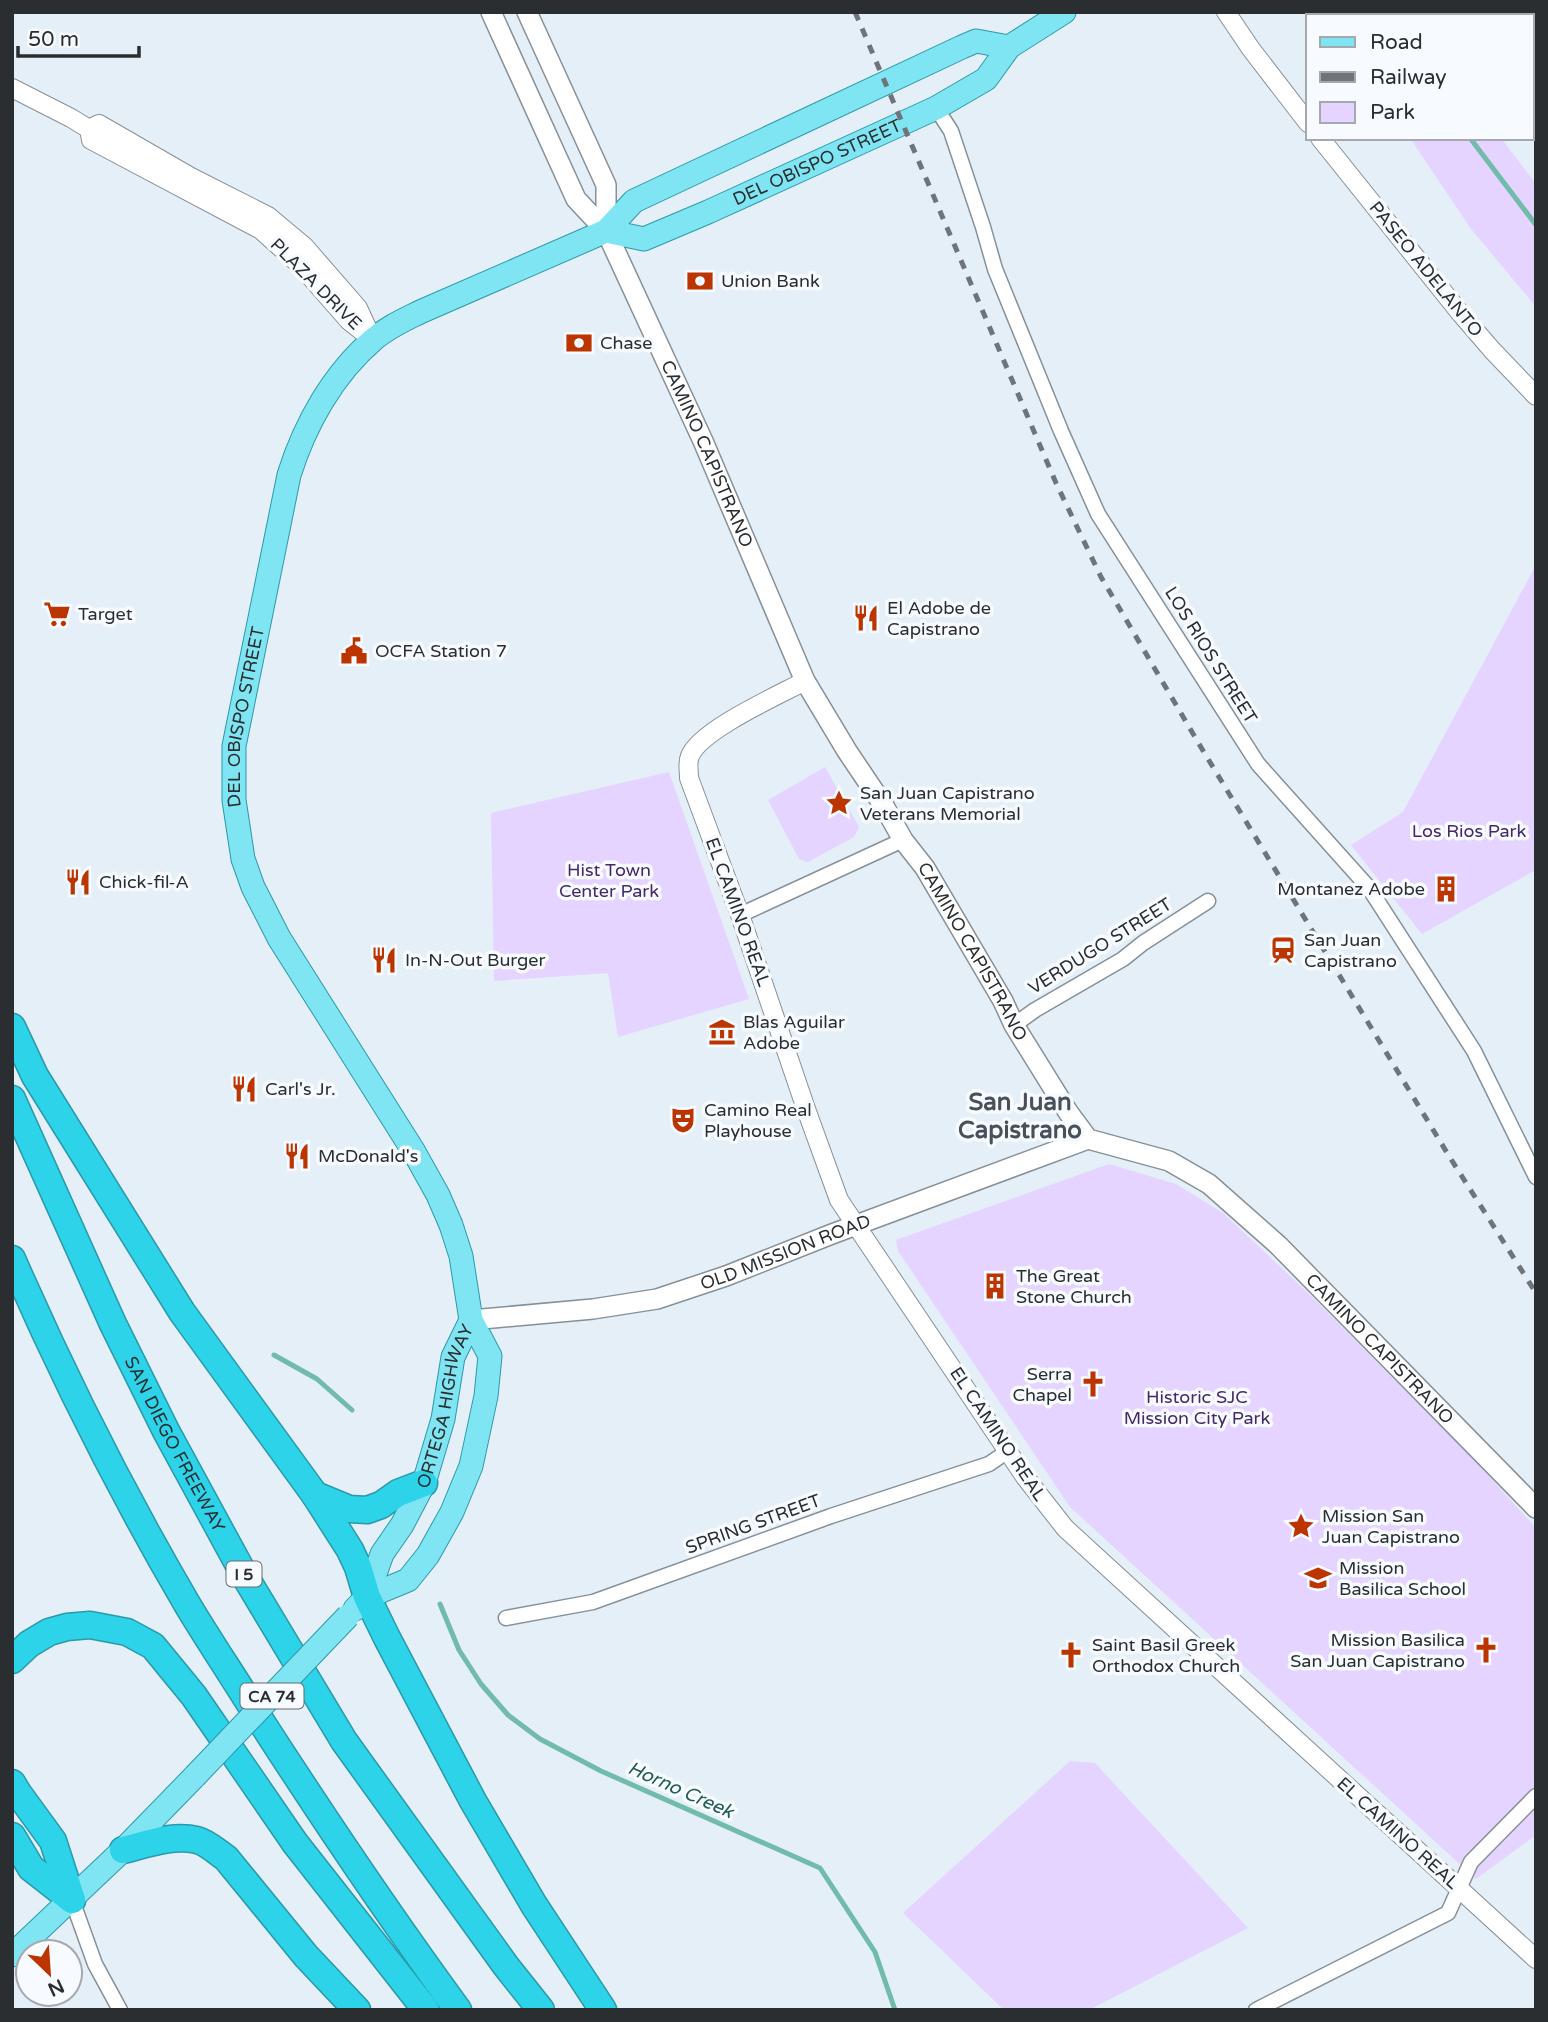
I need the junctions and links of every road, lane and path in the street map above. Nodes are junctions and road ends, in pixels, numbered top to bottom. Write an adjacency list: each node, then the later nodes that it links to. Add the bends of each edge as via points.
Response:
1 (491, 12): 10 (main road, CAMINO CAPISTRANO, via 576,199)
2 (527, 12): 10 (main road, CAMINO CAPISTRANO, via 606,185)
3 (1064, 12): 5 (main road, DEL OBISPO STREET)
4 (1226, 12): 8 (street)
5 (1009, 47): 7 (main road, DEL OBISPO STREET, via 986,79); 10 (main road, DEL OBISPO STREET, via 976,41 962,47 634,201)
6 (12, 88): 11 (street, PLAZA DRIVE, via 89,129 99,124 268,216 305,247 358,308)
7 (936, 107): 10 (main road, DEL OBISPO STREET, via 645,239); 21 (street, LOS RIOS STREET, via 951,131 995,269 1098,514 1258,764 1369,888 1474,1051)
8 (1306, 120)
9 (1322, 140): 12 (street, PASEO ADELANTO, via 1461,314)
10 (606, 231): 11 (main road, DEL OBISPO STREET, via 420,312); 13 (main road, CAMINO CAPISTRANO, via 703,441)
11 (373, 340): 25 (main road, DEL OBISPO STREET, via 326,394 289,475 234,746 234,800 243,859 265,913 438,1195 461,1256)
12 (1536, 396)
13 (804, 681): 14 (main road, CAMINO CAPISTRANO); 16 (street, EL CAMINO REAL, via 707,736 691,755 689,778)
14 (903, 840): 16 (street); 17 (main road, CAMINO CAPISTRANO, via 925,868)
15 (1208, 901): 17 (street, VERDUGO STREET)
16 (740, 915): 23 (street, EL CAMINO REAL, via 836,1195)
17 (1014, 1025): 20 (main road, CAMINO CAPISTRANO)
18 (12, 1027): 28 (highway, via 35,1076 182,1312)
19 (12, 1099): 45 (highway, SAN DIEGO FREEWAY / I 5, via 118,1336 246,1578 344,1741)
20 (1088, 1139): 23 (main road, OLD MISSION ROAD); 29 (main road, CAMINO CAPISTRANO, via 1169,1161 1209,1184 1278,1245)
21 (1531, 1152): 22 (street, LOS RIOS STREET)
22 (1536, 1177)
23 (856, 1225): 25 (main road, OLD MISSION ROAD, via 657,1299); 26 (street, EL CAMINO REAL)
24 (12, 1259): 44 (highway, via 117,1479 188,1605 299,1781)
25 (471, 1320): 27 (main road, ORTEGA HIGHWAY, via 453,1357 443,1419); 30 (main road, ORTEGA HIGHWAY, via 489,1356 486,1396 464,1485 441,1533 408,1580)
26 (1008, 1451): 31 (street, SPRING STREET, via 989,1464 593,1602); 37 (street, EL CAMINO REAL, via 1078,1540)
27 (424, 1483): 28 (highway, via 367,1510 349,1509); 30 (main road, ORTEGA HIGHWAY, via 382,1554)
28 (315, 1496): 30 (highway, via 350,1550)
29 (1536, 1508)
30 (367, 1597): 36 (main road, ORTEGA HIGHWAY / CA 74, bridge); 46 (highway, via 473,1801)
31 (506, 1618)
32 (12, 1660): 43 (highway, via 29,1644 67,1627 90,1625 127,1632 153,1646 194,1696 295,1843)
33 (12, 1783): 38 (highway, via 53,1841)
34 (1536, 1796): 37 (street, via 1471,1861)
35 (12, 1836): 38 (highway, via 31,1868)
36 (124, 1850): 38 (main road, ORTEGA HIGHWAY / CA 74); 42 (highway, via 169,1839 197,1840 213,1848)
37 (1459, 1888): 40 (street, EL CAMINO REAL); 47 (street, via 1448,1913)
38 (72, 1900): 39 (main road, ORTEGA HIGHWAY / CA 74); 41 (street, via 95,1965)
39 (12, 1955)
40 (1536, 1959)
41 (120, 2010)
42 (357, 2010)
43 (426, 2010)
44 (458, 2010)
45 (541, 2010)
46 (603, 2010)
47 (1256, 2010)

